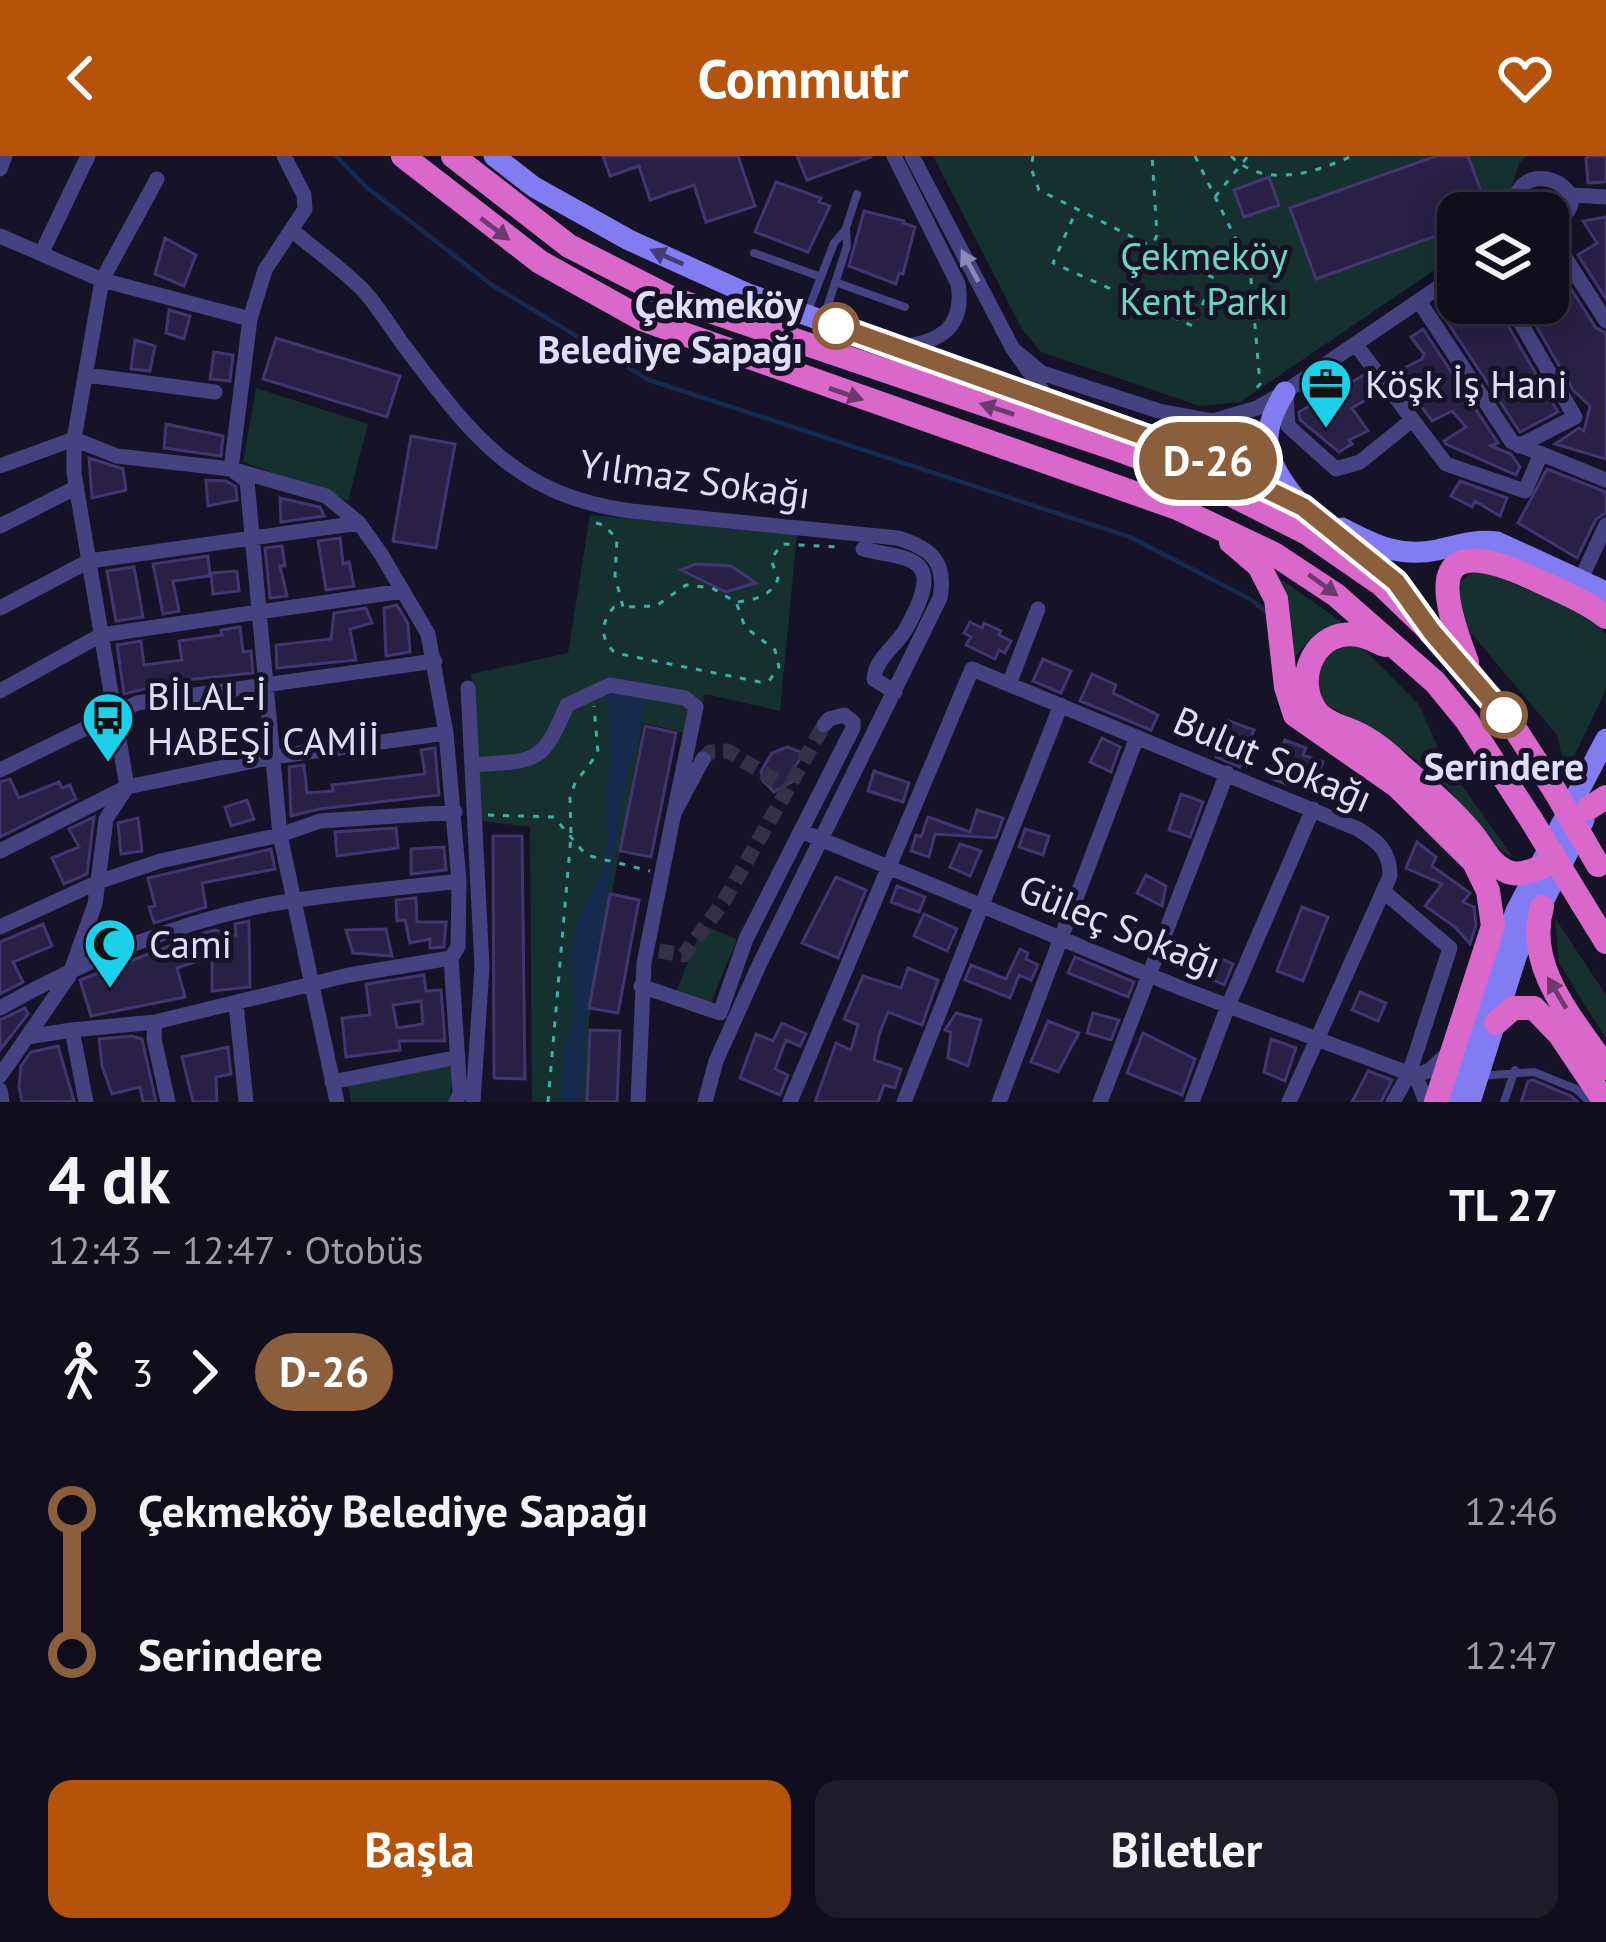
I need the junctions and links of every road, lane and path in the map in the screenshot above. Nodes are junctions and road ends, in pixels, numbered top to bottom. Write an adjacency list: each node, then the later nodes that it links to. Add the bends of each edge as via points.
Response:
1 (5, 156): 16 (street)
2 (88, 156): 29 (street)
3 (284, 156): 26 (street, via 305,202)
4 (404, 156): 61 (highway, one-way to 61, via 540,262 644,320)
5 (453, 156): 78 (highway, one-way to 5, via 1349,561 1240,499 671,298 569,246)
6 (494, 156): 40 (main road, one-way to 6, via 628,240)
7 (894, 156): 45 (street, via 961,300 948,333)
8 (912, 156): 46 (street, one-way to 8)
9 (1033, 156): 24 (path, via 1039,190)
10 (1152, 156): 28 (path, via 1157,235)
11 (1196, 156): 21 (path)
12 (1231, 156): 15 (path)
13 (1248, 156): 15 (path)
14 (1352, 156): 15 (path, via 1288,176)
15 (1240, 165): 21 (path)
16 (0, 169)
17 (157, 178): 34 (street)
18 (1517, 192): 20 (street, via 1529,168 1557,166)
19 (857, 194): 25 (lane)
20 (1573, 195): 22 (street); 23 (street)
21 (1215, 197): 50 (path, via 1250,268 1260,384)
22 (1606, 197)
23 (1569, 206)
24 (1076, 211): 28 (path); 37 (path, via 1053,262)
25 (847, 228): 32 (lane); 33 (lane)
26 (293, 232): 41 (street, via 265,270); 88 (street, Yılmaz Sokağı, via 363,291 473,434 560,496 919,544 944,578)
27 (0, 236): 29 (street)
28 (1150, 249): 37 (path); 37 (path, via 1214,278 1193,326)
29 (41, 254): 34 (street)
30 (754, 254): 33 (lane)
31 (1569, 260): 42 (street)
32 (839, 271): 33 (lane); 35 (lane)
33 (823, 272): 40 (lane)
34 (102, 280): 41 (street); 47 (street)
35 (835, 282): 39 (lane); 40 (lane)
36 (1437, 289): 38 (street)
37 (1129, 297)
38 (1419, 301): 44 (street); 54 (street)
39 (905, 307)
40 (814, 318): 45 (main road)
41 (250, 319): 57 (street)
42 (1606, 321)
43 (1521, 324): 54 (street, via 1575,417)
44 (1356, 345): 49 (street); 52 (street)
45 (897, 347): 51 (main road)
46 (1013, 349): 49 (street, via 1042,373 1213,421); 51 (street)
47 (87, 375): 48 (street); 53 (street)
48 (214, 392)
49 (1285, 392): 52 (street, via 1288,426 1336,469 1360,462); 60 (main road, via 1272,412 1269,461)
50 (1251, 395)
51 (1051, 402): 60 (main road, via 1189,452)
52 (1412, 420): 55 (street, via 1446,464 1525,491)
53 (74, 439): 56 (street); 57 (street, via 118,456); 59 (street)
54 (1520, 446): 55 (street)
55 (1540, 456): 58 (street)
56 (0, 466)
57 (231, 469): 63 (street, via 326,496); 66 (street, via 247,481)
58 (1606, 481)
59 (77, 487): 65 (street); 68 (street)
60 (1303, 507): 69 (main road, via 1387,550 1497,542); 78 (highway, via 1396,582)
61 (1190, 514): 80 (highway, one-way to 80, via 1309,575); 138 (highway, via 1244,552 1269,582 1295,715 1397,786 1474,862 1493,926)
62 (596, 523): 73 (path, via 617,539)
63 (359, 524): 66 (street); 70 (street)
64 (1606, 525): 69 (street)
65 (0, 526)
66 (252, 536): 68 (street); 76 (street)
67 (863, 549): 72 (path, via 782,544 771,559 773,589); 88 (street, via 927,574 906,631 875,668 874,679)
68 (89, 561): 74 (street); 79 (street)
69 (1580, 581): 71 (main road)
70 (403, 591): 76 (street); 81 (street)
71 (1606, 592)
72 (736, 602): 73 (path, via 686,585 656,606); 73 (path, via 752,635 780,659 770,681 615,653 603,624)
73 (623, 607)
74 (0, 608)
75 (1038, 609): 83 (street)
76 (260, 613): 79 (street); 84 (street)
77 (1606, 617): 82 (highway, via 1496,562 1460,563 1447,606)
78 (1432, 632): 82 (highway)
79 (101, 635): 86 (street); 90 (street)
80 (1405, 653): 112 (highway, via 1360,635 1323,644 1308,664 1313,706 1398,762 1506,872); 124 (highway, bridge, via 1468,722)
81 (435, 661): 84 (street); 92 (street)
82 (1473, 676): 114 (highway, bridge)
83 (1009, 684): 89 (street, Bulut Sokağı); 113 (street, Bulut Sokağı, via 972,668)
84 (267, 687): 90 (street); 95 (street)
85 (468, 688): 97 (street)
86 (0, 691)
87 (591, 692): 97 (street, via 567,705 537,756); 105 (street, via 627,686 696,707); 109 (path, via 598,753 570,798)
88 (895, 692): 110 (street)
89 (1061, 705): 93 (street, Bulut Sokağı); 120 (street)
90 (114, 712): 98 (street); 101 (street)
91 (824, 725): 107 (street, via 844,715 853,722)
92 (446, 733): 95 (street); 104 (street)
93 (1137, 736): 100 (street, Bulut Sokağı); 123 (street)
94 (1606, 739): 112 (main road)
95 (273, 757): 101 (street); 108 (street)
96 (703, 759): 105 (street)
97 (472, 765): 154 (street, via 482,967)
98 (0, 770)
99 (1606, 770): 102 (main road)
100 (1227, 773): 103 (street, Bulut Sokağı); 127 (street)
101 (127, 787): 111 (street); 117 (street, via 106,819)
102 (1597, 803): 121 (main road)
103 (1313, 809): 118 (street, Bulut Sokağı, via 1378,842 1390,857); 131 (street)
104 (455, 812): 108 (street, via 320,821); 116 (street)
105 (674, 813): 115 (street)
106 (496, 814): 109 (path, via 554,818)
107 (801, 832): 110 (street, Güleç Sokağı); 128 (street, via 746,939 720,1013)
108 (280, 835): 117 (street); 119 (street)
109 (572, 836): 115 (path, via 598,860); 155 (path)
110 (823, 840): 113 (street, Güleç Sokağı); 156 (street, via 760,963)
111 (0, 851)
112 (1542, 867): 166 (main road, via 1516,911)
113 (891, 868): 120 (street, Güleç Sokağı); 157 (street)
114 (1603, 872)
115 (664, 874): 128 (street)
116 (459, 881): 119 (street); 125 (street)
117 (98, 882): 122 (street); 126 (street)
118 (1383, 891): 137 (street); 142 (street, via 1450,948)
119 (294, 900): 126 (street); 129 (street)
120 (985, 906): 123 (street, Güleç Sokağı); 158 (street)
121 (1542, 907): 134 (main road); 140 (highway, one-way to 121, via 1549,983)
122 (0, 927)
123 (1062, 939): 127 (street, Güleç Sokağı); 159 (street)
124 (1606, 942)
125 (451, 958): 129 (street); 139 (street)
126 (72, 968): 132 (street); 136 (street)
127 (1149, 975): 131 (street, Güleç Sokağı); 160 (street)
128 (641, 986): 147 (street)
129 (312, 987): 130 (street); 145 (street)
130 (236, 1004): 133 (street); 151 (street)
131 (1228, 1006): 137 (street, Güleç Sokağı); 161 (street)
132 (0, 1008)
133 (155, 1022): 135 (street); 150 (street)
134 (1496, 1023): 144 (main road); 170 (highway, via 1513,1009 1534,1008)
135 (72, 1030): 136 (street); 149 (street)
136 (27, 1037): 143 (street)
137 (1314, 1039): 142 (street, Güleç Sokağı); 162 (street)
138 (1454, 1046): 142 (street, via 1442,1062); 165 (highway)
139 (458, 1057): 145 (street); 153 (street)
140 (1606, 1068)
141 (1515, 1070): 144 (lane); 168 (lane); 169 (lane, via 1576,1089)
142 (1412, 1075): 163 (street); 164 (street)
143 (0, 1076)
144 (1479, 1076): 167 (main road)
145 (332, 1082): 152 (street)
146 (0, 1090): 148 (street)
147 (639, 1096)
148 (2, 1102)
149 (86, 1102)
150 (168, 1102)
151 (247, 1102)
152 (337, 1102)
153 (456, 1102)
154 (473, 1102)
155 (548, 1102)
156 (705, 1102)
157 (790, 1102)
158 (904, 1102)
159 (999, 1102)
160 (1100, 1102)
161 (1192, 1102)
162 (1289, 1102)
163 (1393, 1102)
164 (1426, 1102)
165 (1436, 1102)
166 (1449, 1102)
167 (1470, 1102)
168 (1504, 1102)
169 (1590, 1102)
170 (1604, 1102)

